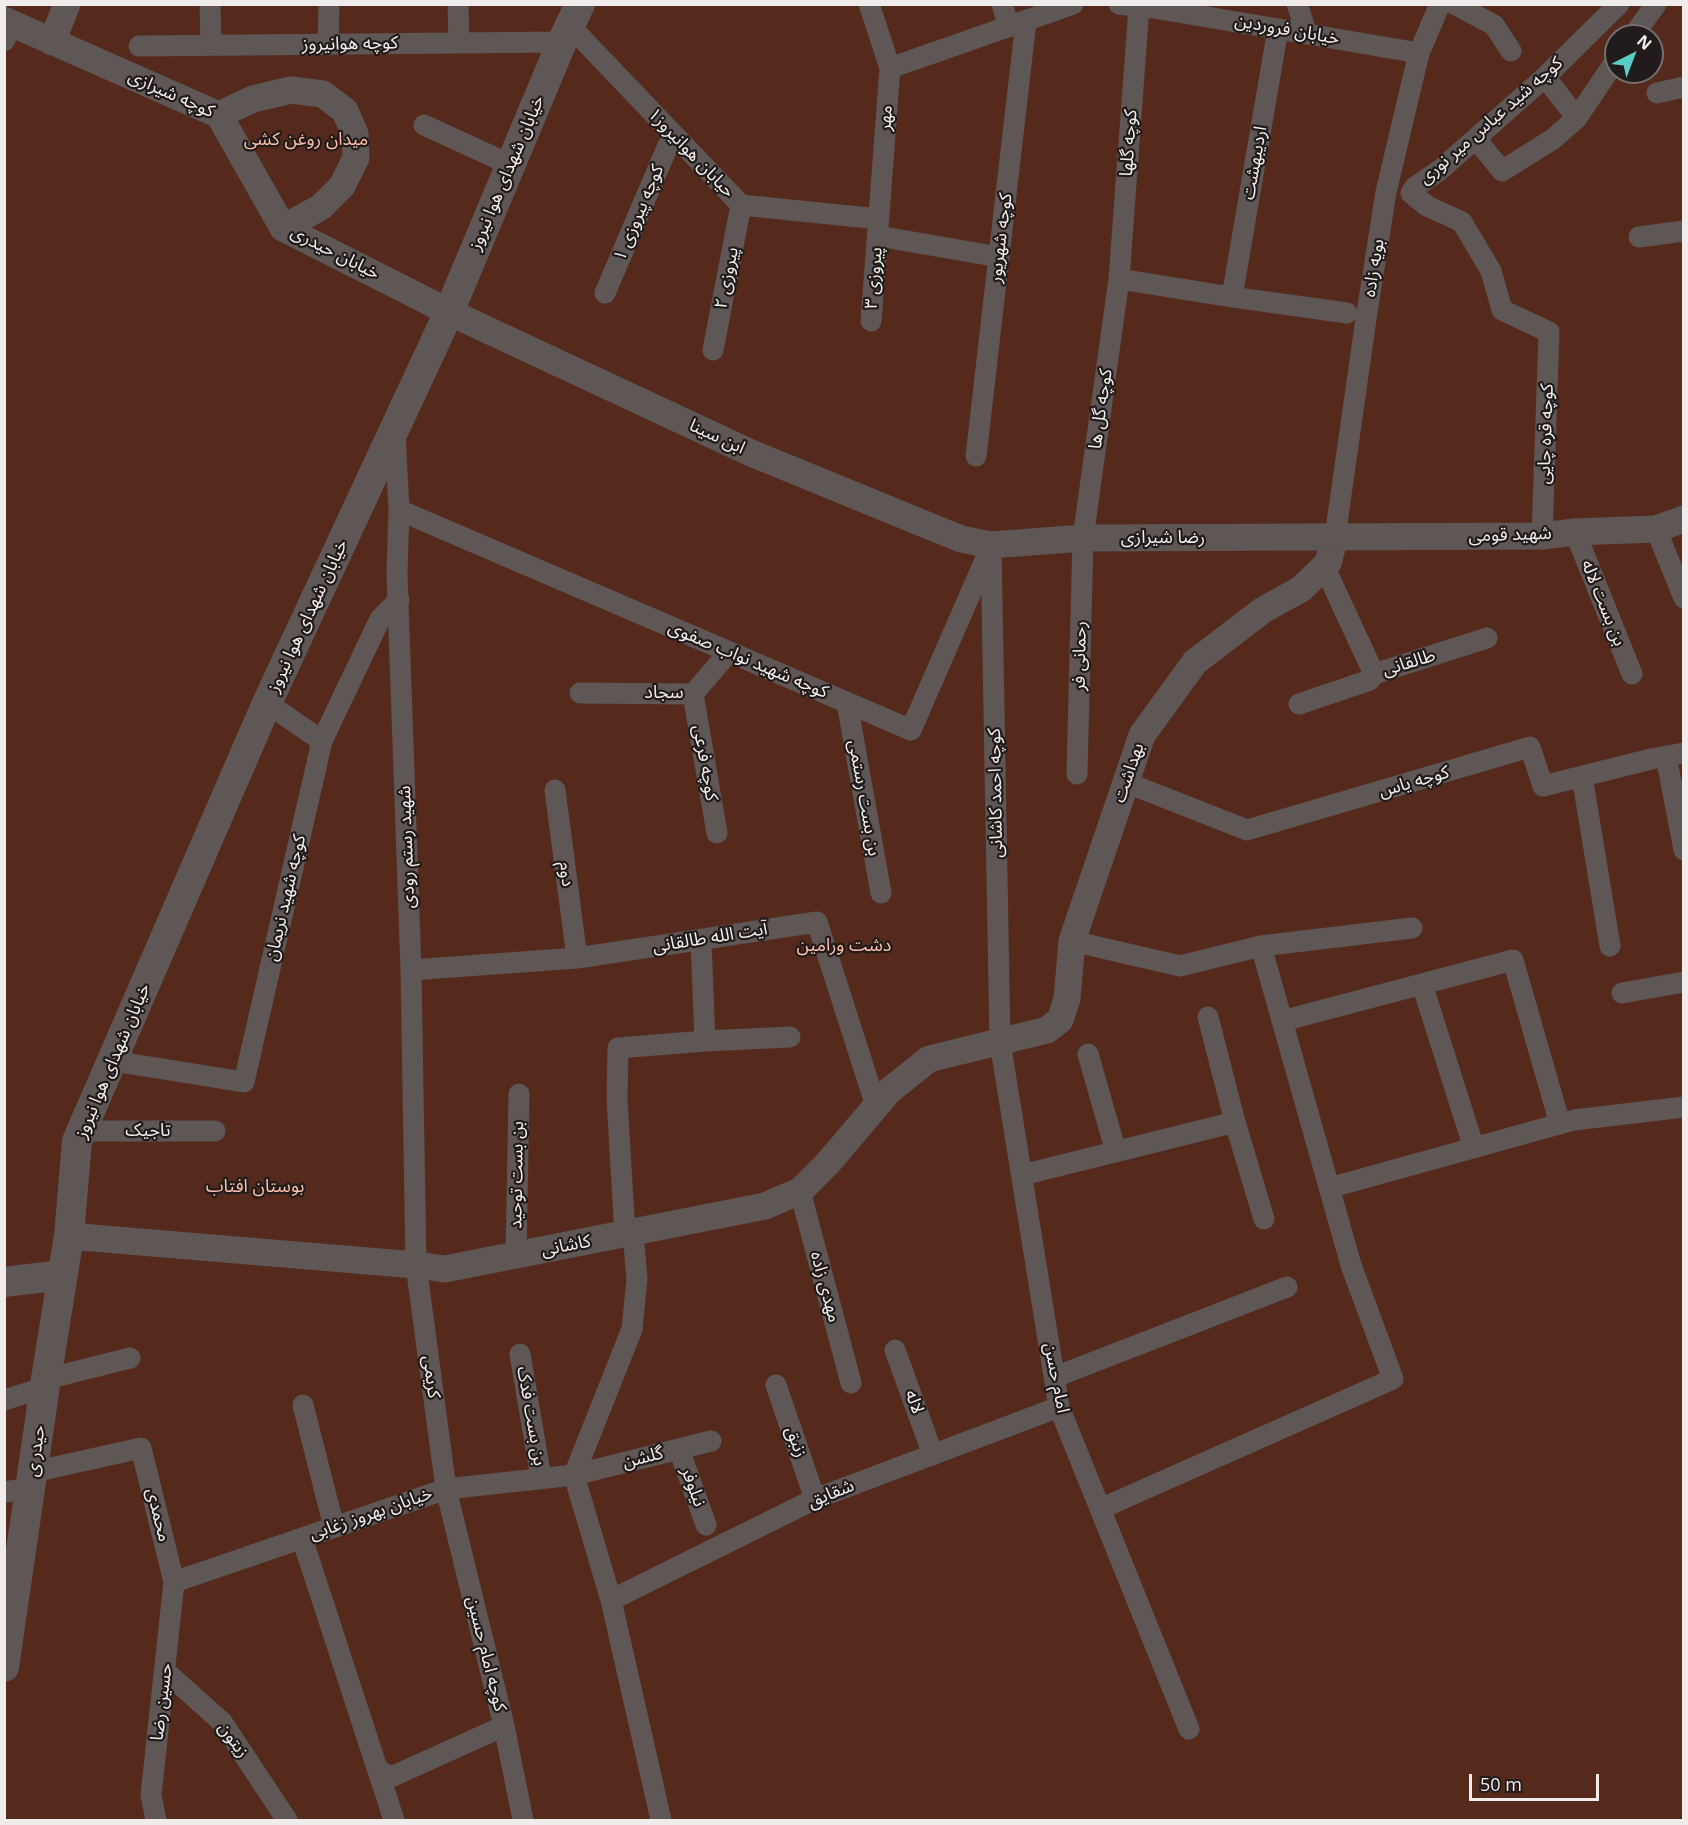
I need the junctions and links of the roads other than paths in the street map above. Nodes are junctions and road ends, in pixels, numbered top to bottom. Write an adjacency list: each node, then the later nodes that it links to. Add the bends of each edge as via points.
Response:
1 (67, 4): 20 (street)
2 (210, 4): 22 (street)
3 (328, 4): 23 (street)
4 (458, 4): 21 (street)
5 (869, 4): 27 (street, مهر)
6 (1002, 4): 15 (street)
7 (1073, 4): 15 (street)
8 (1297, 4): 19 (street)
9 (1440, 4): 26 (street, بویه زاده)
10 (1454, 4): 25 (street, via 1494,25)
11 (1619, 4): 28 (street, کوچه شید عباس میر نوری)
12 (1656, 4): 16 (street)
13 (1145, 6): 18 (street, خیابان فروردین); 46 (street, کوچه گلها)
14 (571, 24): 21 (street, کوچه هوانیروز); 35 (street, حیابان هوانیروز۱); 37 (main road, خیابان شهدای هوا نیروز)
15 (1018, 24): 27 (street); 45 (street, کوچه شهریور)
16 (1642, 24)
17 (7, 28): 20 (street, کوچه شیرازی)
18 (1278, 29): 19 (street, خیابان فروردین); 48 (street, اردیبهشت)
19 (1307, 34): 26 (street, خیابان فروردین)
20 (52, 42): 32 (street, کوچه شیرازی)
21 (459, 43): 23 (street, کوچه هوانیروز)
22 (211, 45): 23 (street, کوچه هوانیروز); 24 (street, کوچه هوانیروز)
23 (328, 45)
24 (139, 46)
25 (1511, 51)
26 (1419, 53): 38 (street, بویه زاده)
27 (890, 68): 41 (street, مهر)
28 (1545, 77): 33 (street); 36 (street, کوچه شید عباس میر نوری)
29 (1604, 78): 33 (street)
30 (1683, 87): 31 (street)
31 (1657, 93)
32 (219, 115): 42 (street, کوچه شیرازی); 42 (street, خیابان حیدری, via 253,99 291,90 323,94 345,111 355,134 356,158 342,186 321,207)
33 (1577, 118): 36 (street, via 1553,139 1502,171)
34 (424, 125): 37 (street)
35 (673, 134): 40 (street, حیابان هوانیروز۱); 47 (street, کوچه پیروزی ۱)
36 (1476, 139): 39 (street, کوچه شید عباس میر نوری)
37 (511, 165): 49 (main road, خیابان شهدای هوا نیروز)
38 (1386, 192): 39 (street); 61 (street, بویه زاده)
39 (1411, 193): 52 (street, کوچه شید عباس میر نوری, via 1427,206 1462,222 1491,271 1502,310)
40 (741, 205): 41 (street, حیابان هوانیروز۱); 53 (street, پیروزی ۲)
41 (878, 227): 45 (street, حیابان هوانیروز۱); 51 (street, پیروزی ۳)
42 (284, 228): 49 (street, خیابان حیدری)
43 (1683, 231): 44 (street)
44 (1639, 237)
45 (999, 257): 55 (street, کوچه شهریور)
46 (1119, 279): 48 (street); 62 (street, کوچه گل ها)
47 (605, 293)
48 (1232, 297): 50 (street)
49 (449, 312): 54 (main road, خیابان شهدای هوا نیروز); 63 (street, ابن سینا, via 751,453 961,539)
50 (1347, 313)
51 (871, 321)
52 (1549, 332): 60 (street, کوچه قره چایی)
53 (713, 350)
54 (395, 429): 56 (street, شهید رستم رودی); 74 (main road, خیابان شهدای هوا نیروز)
55 (976, 456)
56 (399, 510): 67 (street, شهید رستم رودی); 69 (street, کوچه شهید نواب صفوی)
57 (1683, 519): 58 (street, شهید قومی)
58 (1656, 529): 59 (street, شهید قومی); 65 (street)
59 (1575, 532): 60 (street, شهید قومی); 71 (street, بن بست لاله)
60 (1542, 536): 61 (street, شهید قومی)
61 (1335, 537): 62 (street, رضا شیرازی); 64 (street, بهداشت)
62 (1083, 538): 63 (street, رضا شیرازی); 79 (street, رحمانی فر)
63 (992, 544): 75 (street, کوچه شهید نواب صفوی, via 911,730); 100 (street, کوچه احمد کاشانی)
64 (1324, 566): 70 (street, طالقانی); 81 (street, بهداشت, via 1301,589 1263,610 1195,662 1142,735)
65 (1680, 577): 66 (street)
66 (1683, 598)
67 (399, 600): 77 (street, کوچه شهید نریمان, via 380,619); 92 (street, شهید رستم رودی)
68 (1487, 638): 70 (street, طالقانی)
69 (729, 652): 73 (street, سجاد); 75 (street, کوچه شهید نواب صفوی)
70 (1374, 674): 76 (street, via 1370,680)
71 (1632, 674)
72 (580, 693): 73 (street, سجاد)
73 (693, 693): 83 (street, کوچه فرعی)
74 (267, 703): 77 (street); 102 (main road, خیابان شهدای هوا نیروز)
75 (847, 703): 85 (street, بن بست رستمی)
76 (1299, 704)
77 (322, 741): 102 (street, کوچه شهید نریمان, via 244,1083)
78 (1675, 755): 80 (street, کوچه یاس); 84 (street)
79 (1077, 774)
80 (1582, 776): 81 (street, کوچه یاس, via 1543,786 1530,747 1247,830); 90 (street)
81 (1125, 782): 88 (street, بهداشت)
82 (555, 790): 91 (street, دوم)
83 (717, 833)
84 (1683, 850)
85 (881, 892)
86 (1412, 928): 89 (street)
87 (701, 940): 91 (street, آیت الله طالقانی); 99 (street); 104 (street, آیت الله طالقانی, via 817,922)
88 (1072, 941): 89 (street, via 1180,966); 100 (street, بهداشت, via 1067,999 1060,1020 1047,1030)
89 (1261, 946): 97 (street)
90 (1610, 946)
91 (577, 958): 92 (street, آیت الله طالقانی)
92 (411, 970): 119 (street, شهید رستم رودی)
93 (1683, 982): 95 (street)
94 (1422, 984): 97 (street); 107 (street, via 1513,960); 110 (street)
95 (1622, 993)
96 (1208, 1017): 106 (street)
97 (1282, 1021): 113 (street)
98 (789, 1037): 99 (street)
99 (705, 1041): 116 (street, via 618,1048 617,1100)
100 (1000, 1042): 104 (street, کاشانی, via 929,1059 888,1090); 112 (street, امام حسن)
101 (1088, 1054): 111 (street)
102 (113, 1061): 108 (main road, خیابان شهدای هوا نیروز)
103 (519, 1094): 118 (street, بن بست توحید)
104 (876, 1106): 114 (street, کاشانی)
105 (1683, 1107): 107 (street)
106 (1235, 1122): 111 (street); 115 (street)
107 (1560, 1124): 110 (street)
108 (82, 1131): 109 (street, تاجیک); 117 (main road, خیابان شهدای هوا نیروز, via 77,1141)
109 (215, 1131)
110 (1474, 1148): 113 (street)
111 (1116, 1152): 112 (street)
112 (1022, 1175): 126 (street, امام حسن)
113 (1329, 1188): 141 (street, via 1351,1265 1393,1378)
114 (800, 1191): 116 (street, کاشانی, via 765,1206); 128 (street, مهدی زاده)
115 (1264, 1219)
116 (629, 1234): 118 (street, کاشانی); 136 (street, via 638,1279 632,1329)
117 (69, 1236): 119 (street, کاشانی); 120 (main road, حیدر ی)
118 (516, 1256): 119 (street, کاشانی, via 445,1269)
119 (417, 1265): 139 (street, کریمی)
120 (63, 1275): 121 (main road); 127 (main road, حیدر ی)
121 (4, 1282)
122 (1287, 1287): 126 (street)
123 (896, 1350): 135 (street, لاله)
124 (520, 1354): 137 (street, بن بست فدک)
125 (130, 1358): 127 (street)
126 (1054, 1377): 132 (street, امام حسن)
127 (46, 1383): 130 (street); 138 (main road, حیدر ی)
128 (851, 1383)
129 (776, 1385): 140 (street, زنبق)
130 (4, 1400)
131 (303, 1405): 143 (street)
132 (1059, 1407): 135 (street, شقایق); 141 (street, امام حسن)
133 (711, 1441): 134 (street, گلشن)
134 (679, 1449): 136 (street, گلشن); 142 (street, نیلوفر)
135 (933, 1455): 140 (street, شقایق)
136 (574, 1475): 137 (street, خیابان بهروز زغابی); 146 (street)
137 (542, 1478): 139 (street, خیابان بهروز زغابی)
138 (23, 1484): 145 (street, محمدی, via 141,1448); 147 (main road, حیدر ی)
139 (446, 1489): 143 (street, خیابان بهروز زغابی); 150 (street, کوچه امام حسین)
140 (815, 1499): 146 (street, شقایق)
141 (1100, 1509): 151 (street, امام حسن)
142 (706, 1525)
143 (334, 1527): 144 (street, خیابان بهروز زغابی)
144 (302, 1538): 145 (street, خیابان بهروز زغابی); 152 (street)
145 (174, 1582): 149 (street, حسین رضا)
146 (611, 1600): 157 (street)
147 (9, 1603): 148 (main road, حیدر ی)
148 (4, 1667)
149 (165, 1671): 153 (street, حسین رضا, via 151,1795); 154 (street, زیتون, via 222,1722)
150 (504, 1726): 152 (street, via 406,1772 391,1777); 156 (street, کوچه امام حسین)
151 (1189, 1729)
152 (377, 1769): 155 (street)
153 (156, 1821)
154 (287, 1821)
155 (394, 1821)
156 (523, 1821)
157 (661, 1821)

